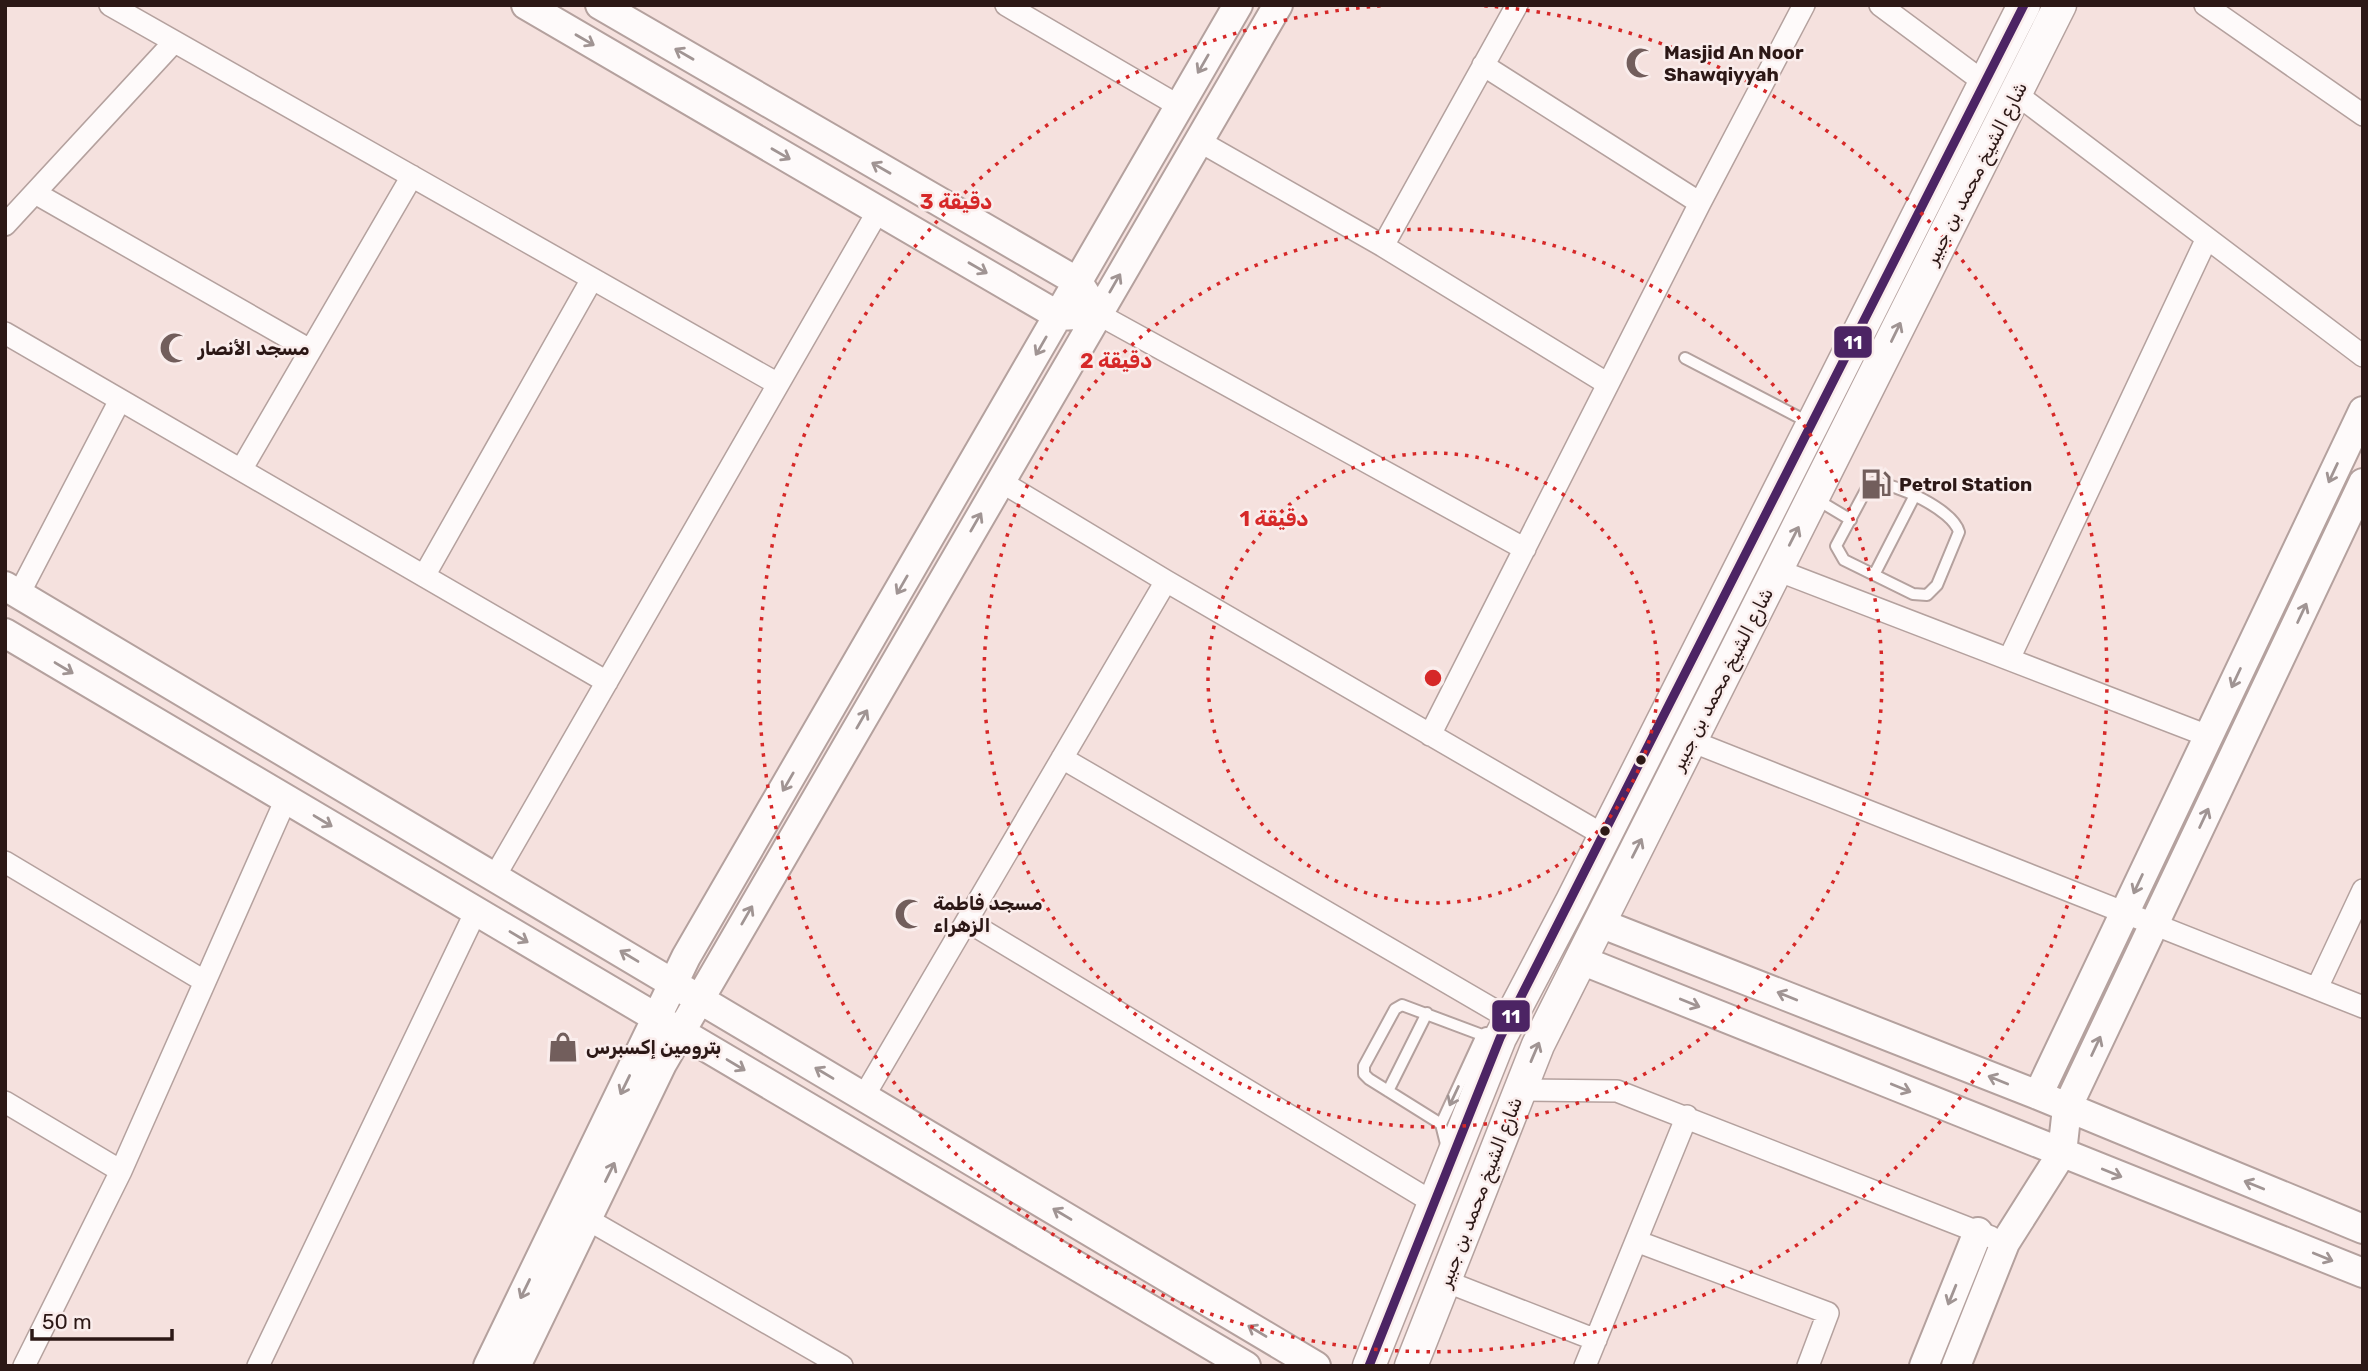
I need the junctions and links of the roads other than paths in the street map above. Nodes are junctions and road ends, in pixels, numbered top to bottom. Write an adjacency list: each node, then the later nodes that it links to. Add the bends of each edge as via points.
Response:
1 (110, 5): 13 (street)
2 (526, 5): 23 (street, one-way to 23)
3 (600, 5): 28 (street, one-way to 3)
4 (1006, 5): 17 (street)
5 (1238, 5): 17 (street, one-way to 17)
6 (1278, 5): 19 (street)
7 (1517, 5): 14 (street)
8 (1804, 5): 22 (street)
9 (1880, 5): 15 (street)
10 (2024, 5): 15 (main road, شارع الشيخ محمد بن جبير)
11 (2060, 5): 16 (main road, شارع الشيخ محمد بن جبير)
12 (2205, 5): 18 (street)
13 (174, 41): 20 (street); 21 (street)
14 (1483, 65): 22 (street); 26 (street)
15 (1985, 83): 39 (main road, شارع الشيخ محمد بن جبير)
16 (2015, 93): 25 (street); 44 (main road, شارع الشيخ محمد بن جبير, one-way to 16)
17 (1180, 106): 28 (street)
18 (2363, 115)
19 (1199, 141): 26 (street); 29 (street, one-way to 19)
20 (412, 176): 27 (street); 32 (street)
21 (35, 193): 24 (street); 32 (street)
22 (1700, 203): 36 (street)
23 (878, 211): 30 (street, one-way to 30); 35 (street)
24 (5, 225)
25 (2207, 238): 33 (street); 53 (street)
26 (1383, 246): 36 (street)
27 (592, 279): 35 (street); 49 (street)
28 (1078, 282): 29 (street); 30 (street)
29 (1098, 313): 30 (street); 41 (street); 46 (street)
30 (1059, 316): 72 (street, one-way to 72)
31 (5, 333): 37 (street)
32 (310, 350): 40 (street)
33 (2363, 356)
34 (1685, 358): 39 (lane)
35 (778, 384): 54 (street)
36 (1608, 384): 46 (street)
37 (120, 400): 40 (street); 51 (street)
38 (2363, 411): 56 (street, one-way to 56)
39 (1812, 425): 60 (main road, شارع الشيخ محمد بن جبير)
40 (241, 470): 49 (street)
41 (1000, 481): 50 (street); 75 (street, one-way to 41)
42 (2363, 483): 68 (street, one-way to 42)
43 (1914, 497): 45 (lane, via 1888,483 1874,483); 48 (lane); 48 (lane, via 1942,511 1956,522 1959,532 1937,585 1927,595 1913,594)
44 (1814, 498): 45 (lane); 47 (main road, شارع الشيخ محمد بن جبير, one-way to 44)
45 (1851, 520): 48 (lane, via 1836,546 1844,560)
46 (1525, 549): 55 (street)
47 (1777, 570): 53 (street); 57 (main road, شارع الشيخ محمد بن جبير)
48 (1874, 575)
49 (424, 576): 54 (street)
50 (1166, 581): 55 (street); 58 (street)
51 (13, 589): 62 (street)
52 (5, 633): 59 (street, one-way to 59)
53 (2009, 659): 56 (street)
54 (607, 682): 62 (street)
55 (1430, 734): 60 (street)
56 (2208, 736): 65 (street, one-way to 65)
57 (1691, 741): 65 (street); 67 (main road, شارع الشيخ محمد بن جبير, one-way to 57)
58 (1062, 758): 66 (street); 79 (street)
59 (286, 799): 64 (street, one-way to 64); 71 (street)
60 (1605, 836): 79 (main road, شارع الشيخ محمد بن جبير)
61 (5, 862): 71 (street)
62 (495, 876): 72 (street, one-way to 62)
63 (2363, 890): 74 (street)
64 (476, 911): 78 (street, one-way to 78); 101 (street)
65 (2123, 915): 68 (street); 83 (street)
66 (967, 921): 82 (street); 91 (street)
67 (1600, 923): 69 (street); 70 (main road, شارع الشيخ محمد بن جبير)
68 (2153, 926): 74 (street); 85 (street, one-way to 68)
69 (1652, 943): 73 (street, via 1635,956); 83 (street, one-way to 69)
70 (1581, 960): 73 (street); 80 (main road, شارع الشيخ محمد بن جبير, one-way to 70)
71 (204, 981): 90 (street)
72 (674, 983): 75 (street); 78 (street)
73 (1641, 984): 88 (street, one-way to 88)
74 (2317, 988): 76 (street)
75 (699, 998): 78 (street); 82 (street, one-way to 75)
76 (2363, 1007)
77 (1427, 1013): 79 (lane); 81 (lane); 81 (lane, via 1408,1005 1395,1009 1364,1066 1364,1074)
78 (669, 1025): 92 (street, one-way to 78); 102 (street, one-way to 102); 105 (street, one-way to 105)
79 (1499, 1027): 87 (lane, one-way to 87); 89 (main road, شارع الشيخ محمد بن جبير)
80 (1520, 1090): 86 (street, via 1618,1091); 98 (main road, شارع الشيخ محمد بن جبير)
81 (1388, 1091): 87 (lane)
82 (864, 1096): 106 (street, one-way to 82)
83 (2038, 1096): 85 (street)
84 (5, 1102): 90 (street)
85 (2067, 1108): 88 (street); 93 (street, one-way to 85)
86 (1687, 1116): 94 (street); 95 (street)
87 (1441, 1124): 89 (lane)
88 (2062, 1153): 96 (street); 97 (street, one-way to 97)
89 (1450, 1163): 91 (main road, شارع الشيخ محمد بن جبير)
90 (121, 1171): 100 (street)
91 (1434, 1203): 107 (main road, شارع الشيخ محمد بن جبير)
92 (587, 1219): 103 (street); 104 (street)
93 (2363, 1229)
94 (1978, 1232): 96 (street); 111 (street, one-way to 111)
95 (1636, 1241): 99 (street); 110 (street, via 1828,1313)
96 (2006, 1243): 112 (street)
97 (2363, 1273)
98 (1445, 1281): 99 (street); 108 (main road, شارع الشيخ محمد بن جبير)
99 (1596, 1340): 109 (street)
100 (24, 1366)
101 (258, 1366)
102 (488, 1366)
103 (516, 1366)
104 (842, 1366)
105 (1246, 1366)
106 (1315, 1366)
107 (1369, 1366)
108 (1411, 1366)
109 (1586, 1366)
110 (1808, 1366)
111 (1924, 1366)
112 (1956, 1366)

